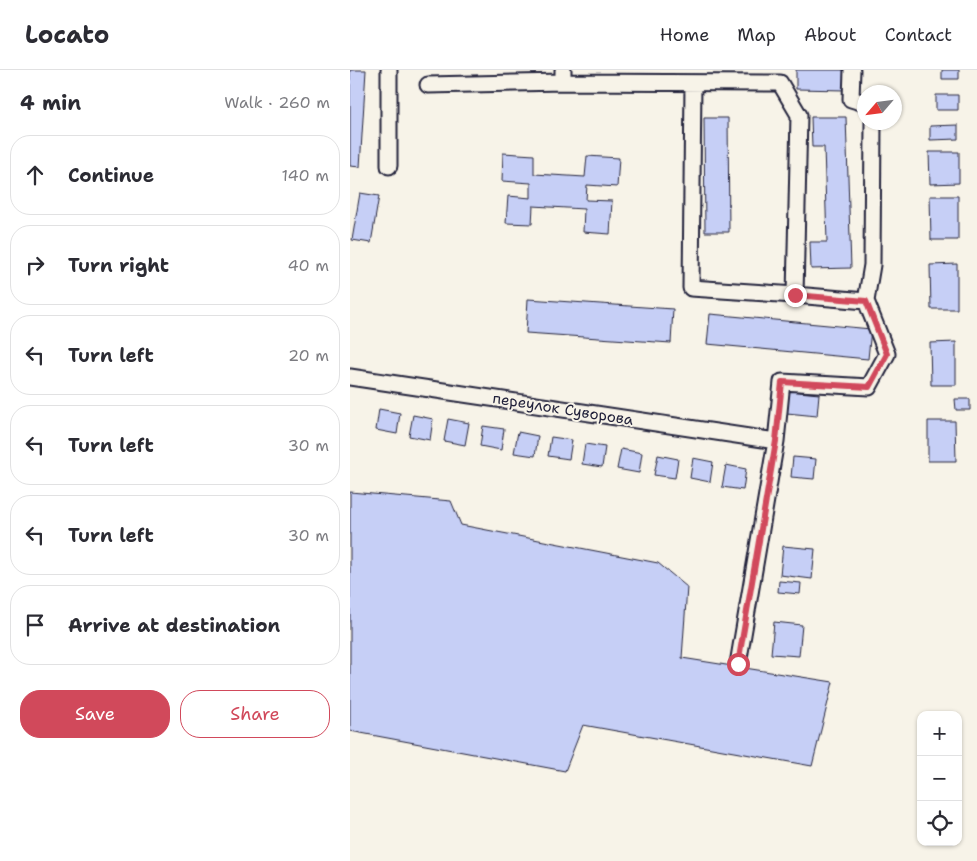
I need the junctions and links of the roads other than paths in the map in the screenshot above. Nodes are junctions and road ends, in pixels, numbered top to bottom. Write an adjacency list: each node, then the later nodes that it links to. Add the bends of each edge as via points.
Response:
1 (389, 70): 8 (street)
2 (852, 70): 6 (street, via 851,99)
3 (563, 76): 4 (street); 5 (street)
4 (693, 83): 9 (street, via 780,83 799,115); 9 (street, via 691,288)
5 (428, 85)
6 (857, 101)
7 (874, 130): 10 (street, via 872,264)
8 (389, 166)
9 (795, 295): 10 (street)
10 (866, 301): 12 (street, via 887,354 869,387 782,382)
11 (350, 377): 12 (street, переулок Суворова)
12 (776, 441): 13 (street)
13 (738, 664)

